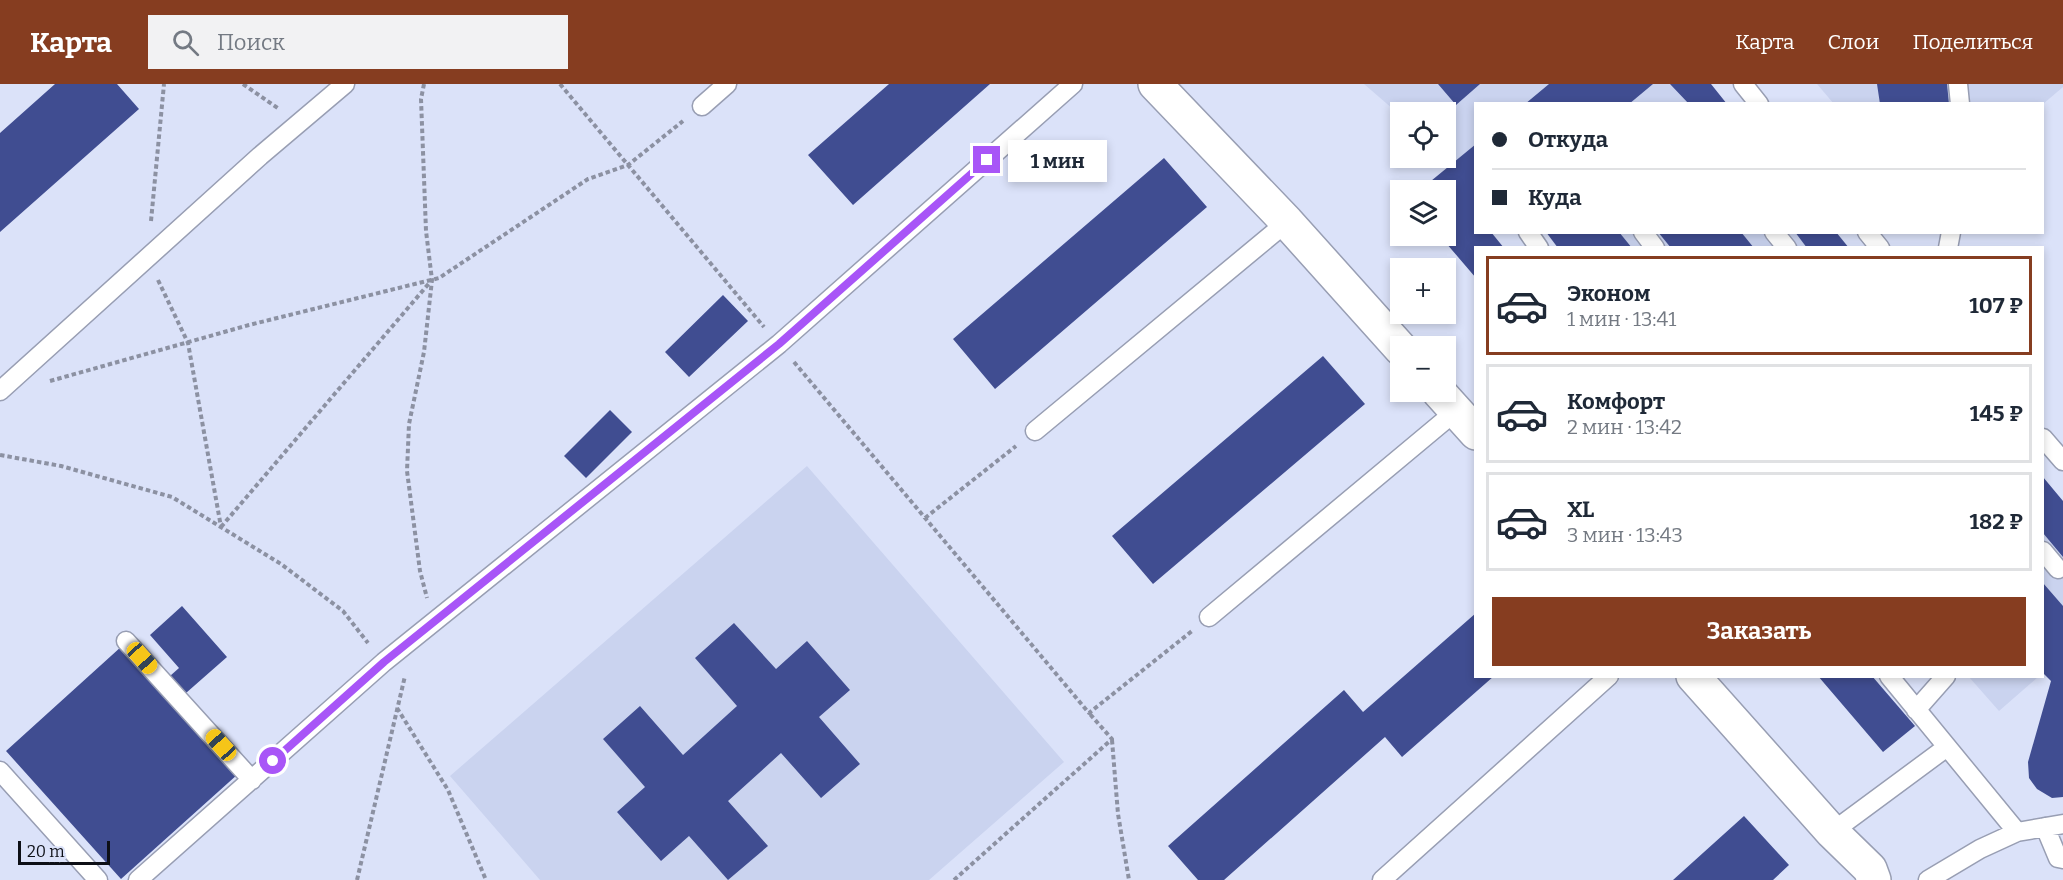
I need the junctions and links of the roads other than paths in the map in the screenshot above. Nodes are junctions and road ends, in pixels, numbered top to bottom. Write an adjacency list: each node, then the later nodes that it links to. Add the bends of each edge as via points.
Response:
1 (345, 84): 14 (lane)
2 (727, 84): 9 (lane)
3 (1073, 84): 30 (lane, via 779,344 384,662)
4 (1155, 84): 10 (street)
5 (1743, 84): 7 (lane)
6 (1958, 84): 8 (lane)
7 (1757, 102)
8 (1960, 102)
9 (702, 106)
10 (1287, 222): 13 (street); 16 (lane)
11 (1869, 234): 12 (lane)
12 (1878, 246)
13 (1390, 337)
14 (0, 391)
15 (1457, 412): 21 (lane)
16 (1035, 431)
17 (2044, 439): 18 (lane)
18 (2063, 461)
19 (2044, 552): 20 (lane)
20 (2058, 569)
21 (1209, 617)
22 (126, 640): 30 (lane)
23 (1607, 678): 38 (lane)
24 (1695, 678): 32 (street)
25 (1891, 678): 27 (lane)
26 (1944, 678): 27 (lane)
27 (1916, 710): 28 (lane)
28 (1947, 747): 32 (lane); 33 (lane)
29 (0, 771): 36 (lane)
30 (252, 780): 37 (lane)
31 (2054, 825): 33 (lane); 34 (lane, via 2058,858)
32 (1832, 832): 35 (street)
33 (2017, 832): 39 (lane)
34 (2063, 859)
35 (1868, 876)
36 (98, 880)
37 (138, 880)
38 (1382, 880)
39 (1928, 880)

